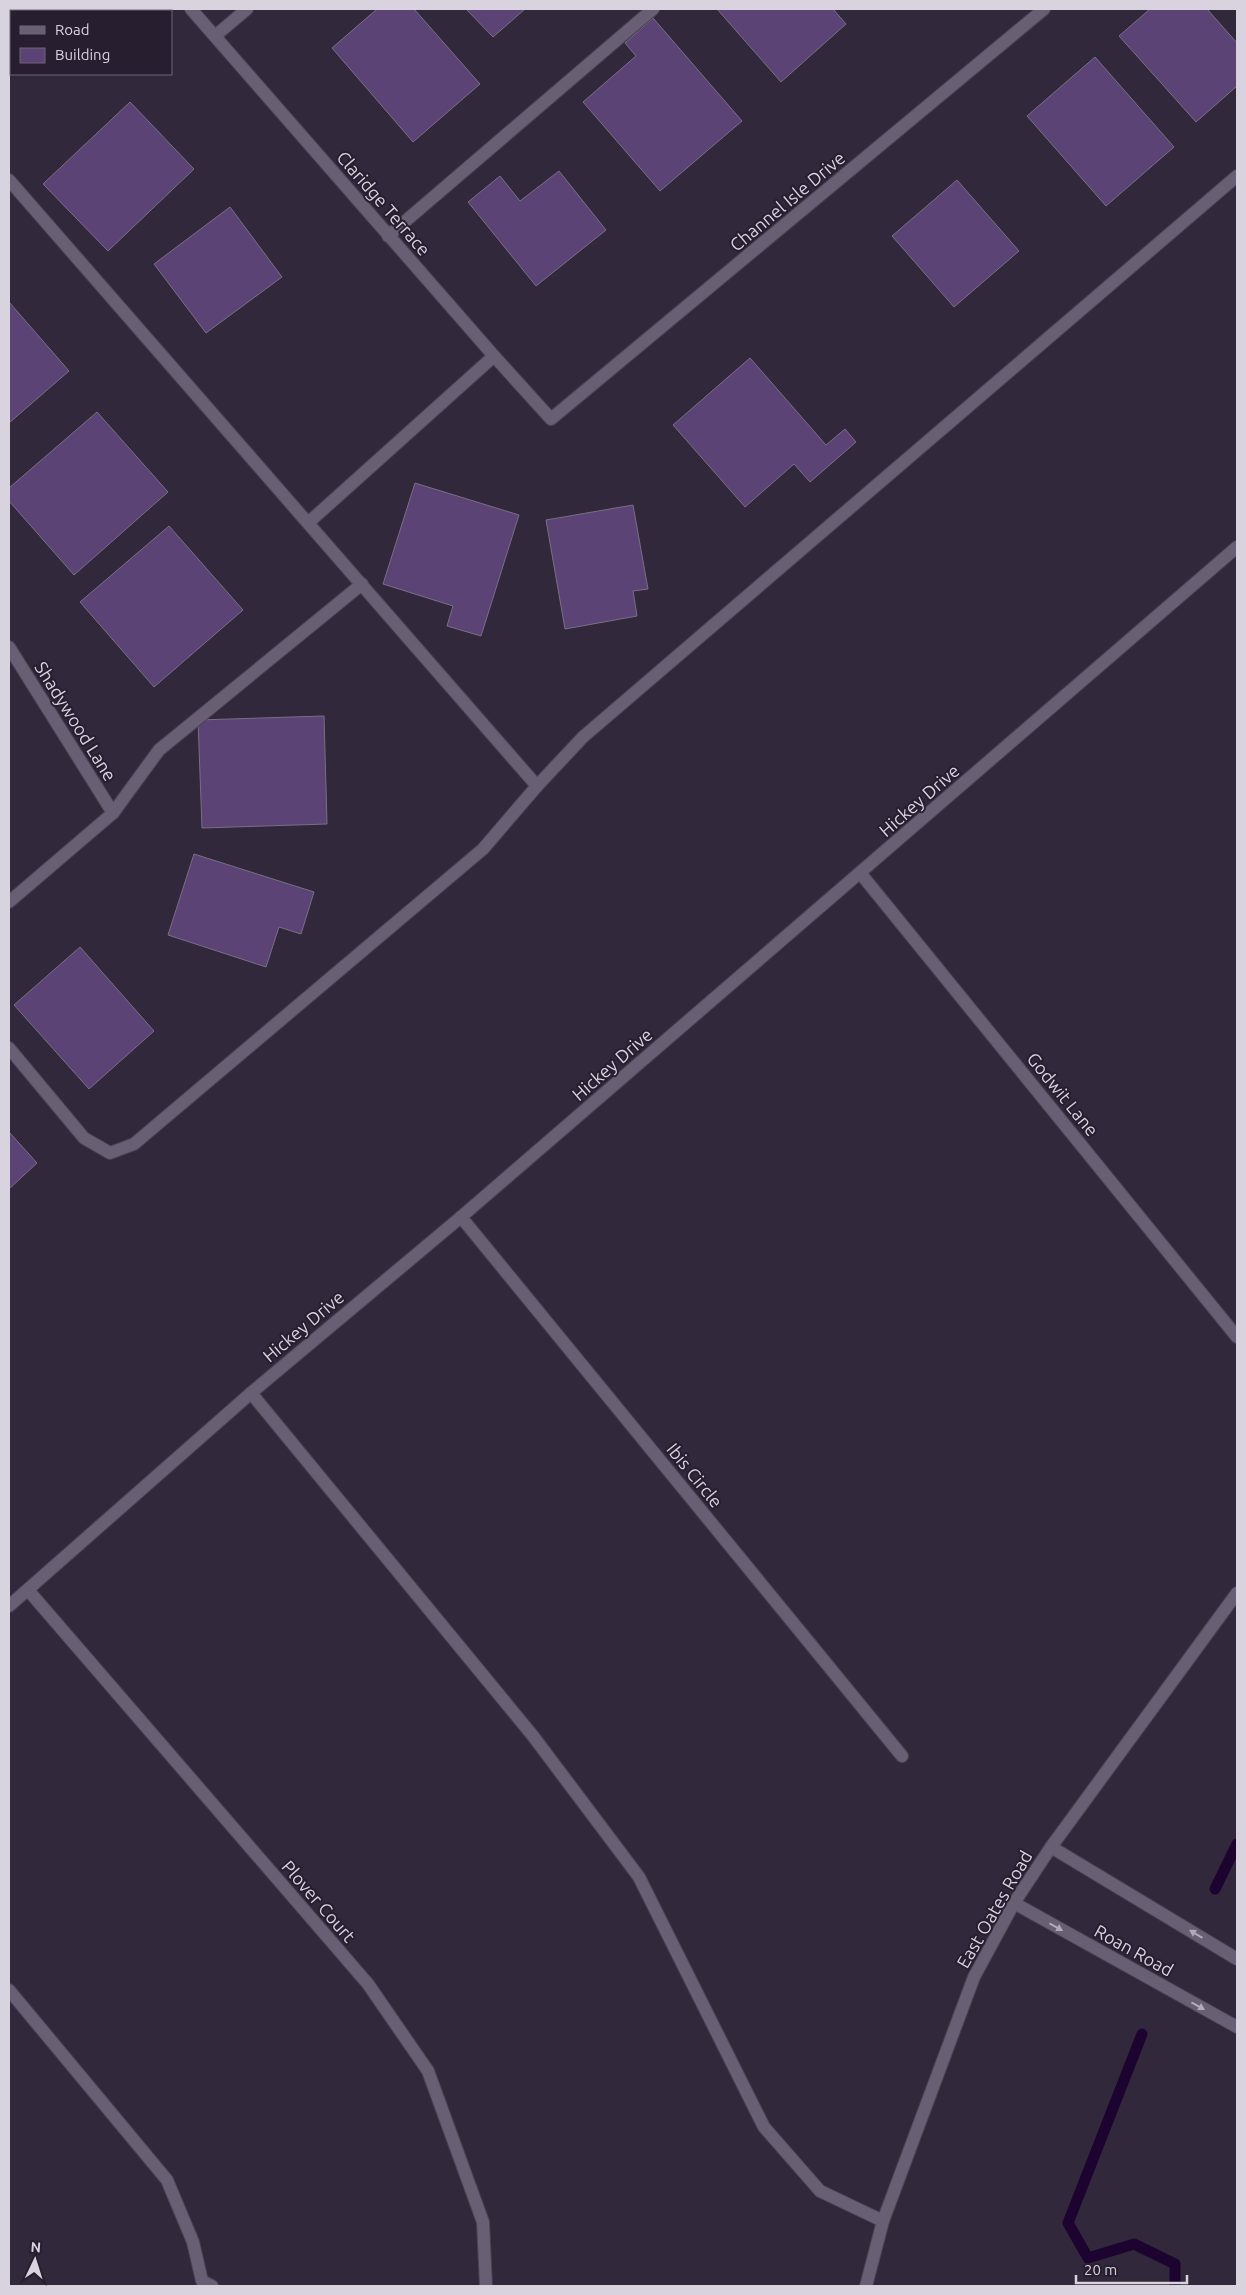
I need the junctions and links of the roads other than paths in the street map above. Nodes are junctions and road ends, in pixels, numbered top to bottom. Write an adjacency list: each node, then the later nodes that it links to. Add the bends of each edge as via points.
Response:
1 (191, 9): 5 (street, Claridge Terrace)
2 (247, 9): 5 (street)
3 (653, 9): 8 (street)
4 (1044, 9): 10 (street, Channel Isle Drive)
5 (215, 36): 8 (street, Claridge Terrace)
6 (1237, 176): 15 (street, via 583,737)
7 (9, 180): 11 (street)
8 (388, 236): 9 (street, Claridge Terrace)
9 (494, 356): 10 (street, Claridge Terrace); 11 (street)
10 (551, 420)
11 (308, 524): 13 (street)
12 (1237, 547): 17 (street, Hickey Drive)
13 (362, 584): 15 (street); 16 (street, via 159,750)
14 (9, 647): 16 (street, Shadywood Lane)
15 (537, 786): 19 (street, via 483,849 134,1144 110,1153 84,1138)
16 (113, 813): 18 (street)
17 (861, 874): 20 (street, Hickey Drive); 21 (street, Godwit Lane)
18 (9, 902)
19 (9, 1048)
20 (461, 1217): 22 (street, Hickey Drive); 26 (street, Ibis Circle)
21 (1237, 1337)
22 (251, 1393): 23 (street, Hickey Drive); 32 (street, via 534,1736 639,1877 764,2127 820,2191)
23 (28, 1590): 25 (street, Hickey Drive); 34 (street, Plover Court, via 368,1984 428,2071 483,2222)
24 (1237, 1593): 27 (street, East Oates Road)
25 (9, 1606)
26 (902, 1756)
27 (1051, 1847): 28 (street, East Oates Road); 29 (street, one-way to 27)
28 (1014, 1903): 31 (street, Roan Road, one-way to 31); 32 (street, East Oates Road, via 974,1977)
29 (1237, 1960)
30 (9, 1990): 33 (street, via 167,2180 193,2242 202,2282)
31 (1237, 2027)
32 (883, 2221): 35 (street, East Oates Road)
33 (212, 2286)
34 (486, 2286)
35 (866, 2286)

